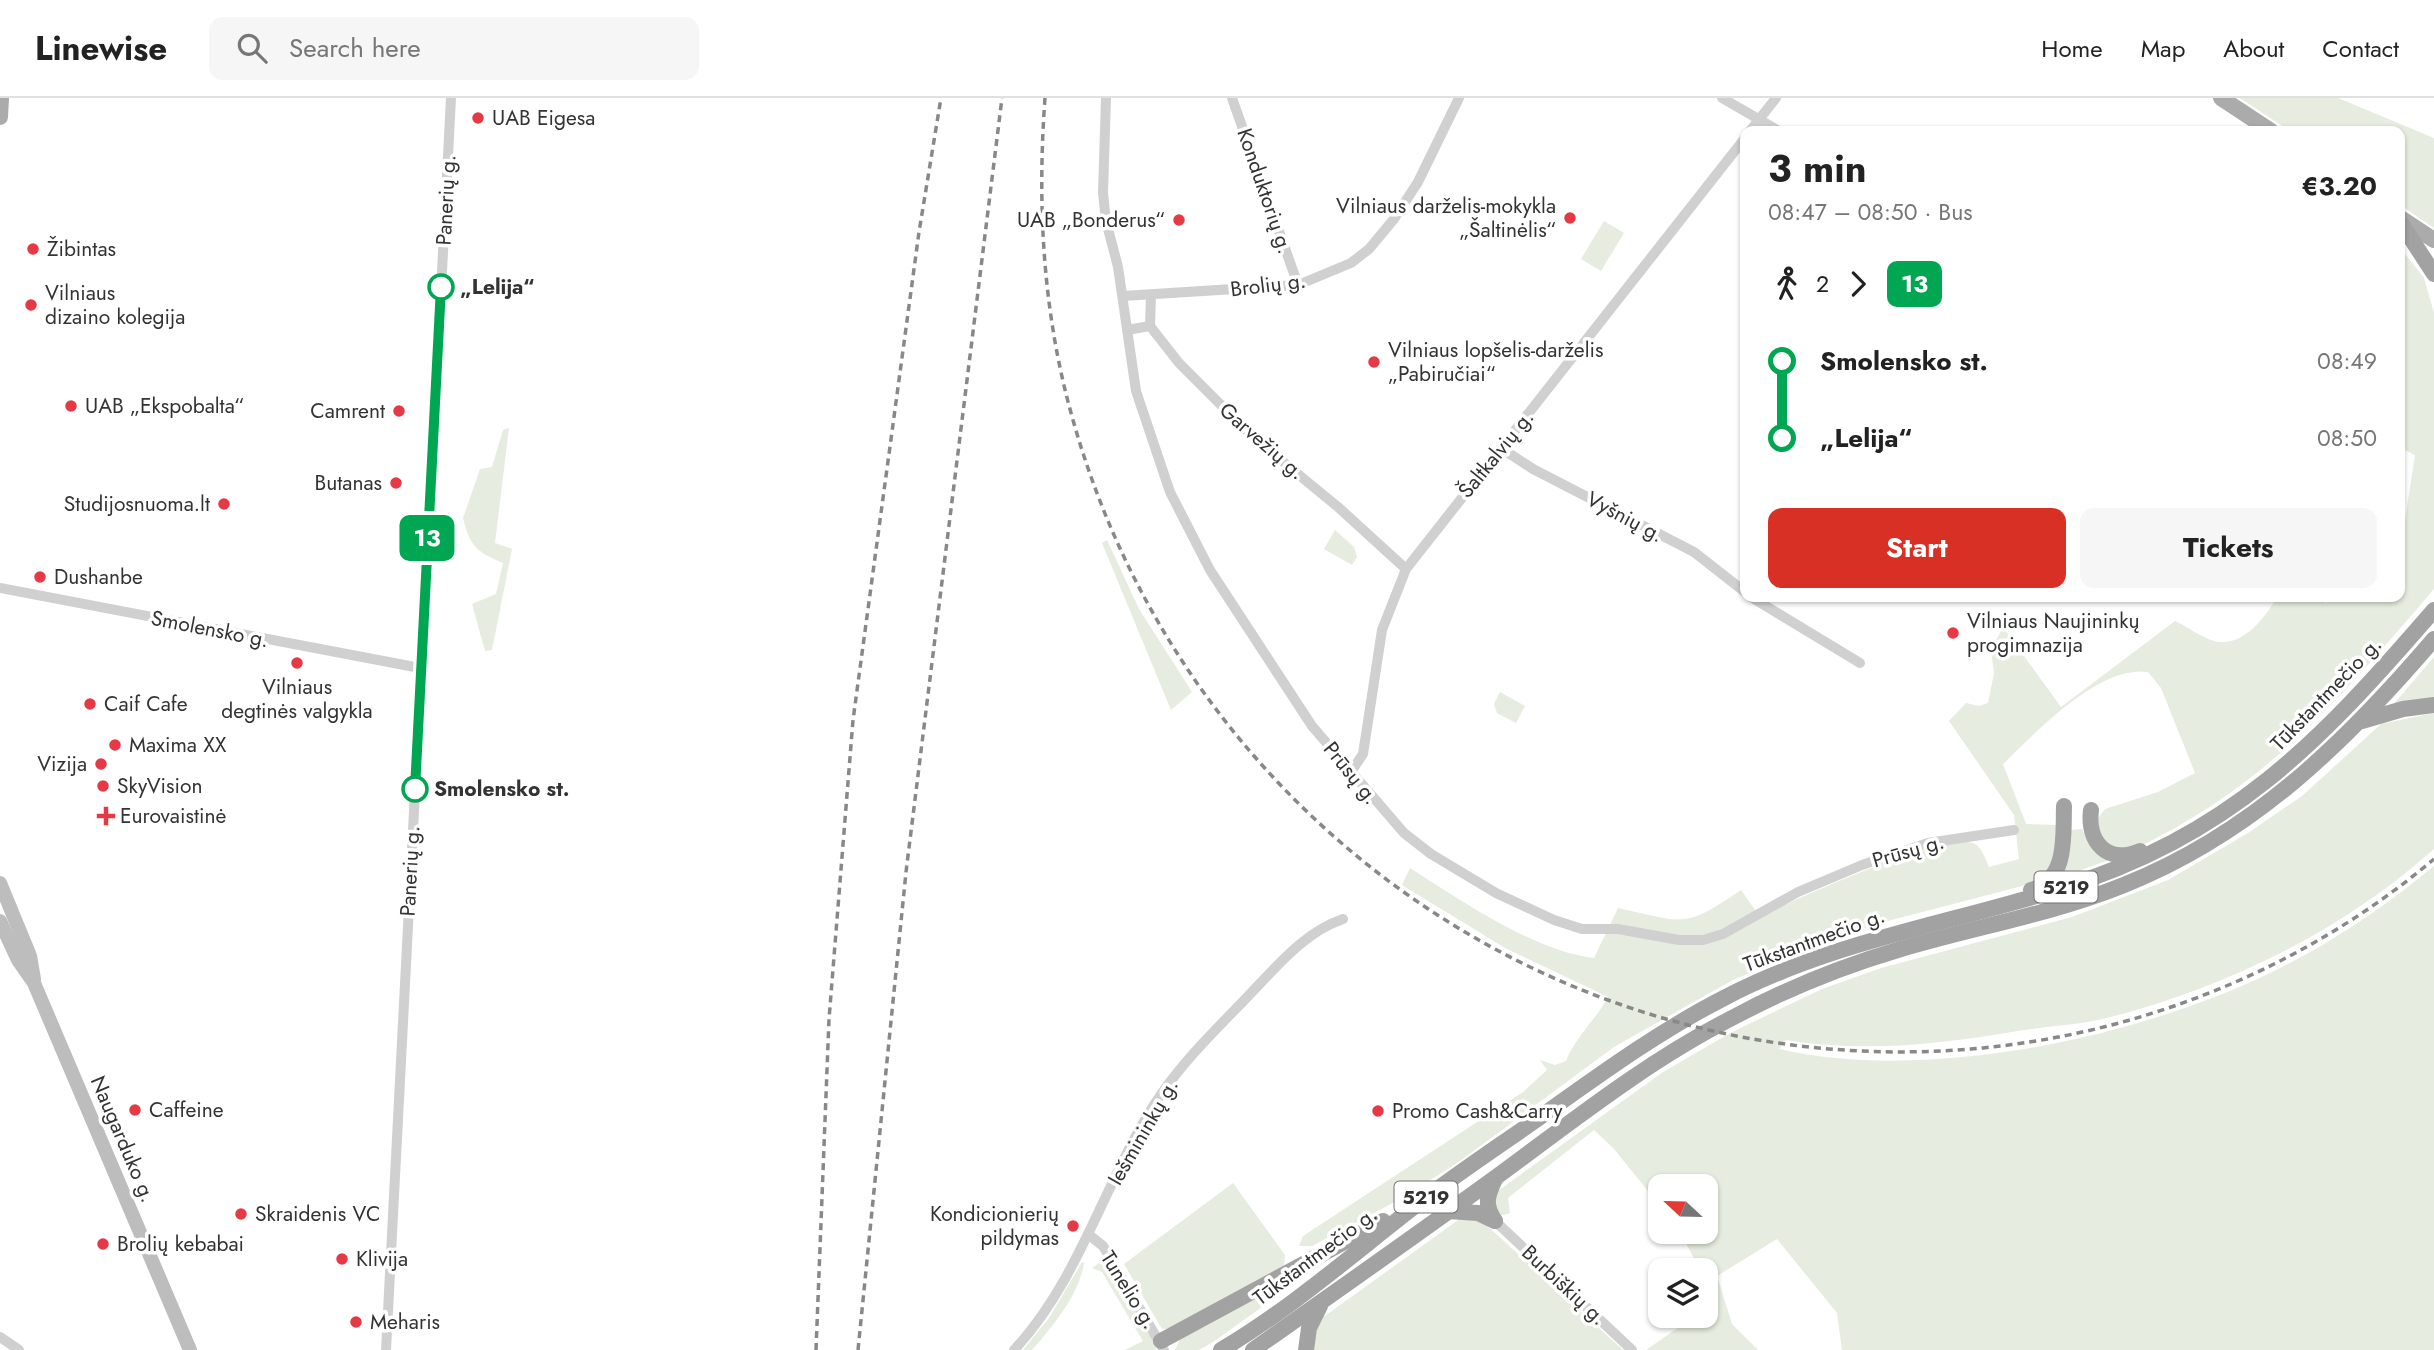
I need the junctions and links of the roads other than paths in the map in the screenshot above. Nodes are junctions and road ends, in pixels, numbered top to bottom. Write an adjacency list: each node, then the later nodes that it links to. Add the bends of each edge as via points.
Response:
1 (1, 98): 9 (main road)
2 (451, 98): 32 (street, Panerių g.)
3 (1105, 98): 21 (street, Prūsų g., via 1103,193)
4 (1232, 98): 19 (street, Konduktorių g.)
5 (1459, 98): 19 (street, Brolių g., via 1418,182 1369,249 1329,275)
6 (1722, 98): 10 (street)
7 (1776, 98): 10 (street)
8 (2221, 98): 13 (main road)
9 (0, 117)
10 (1759, 121): 11 (street); 12 (street)
11 (1755, 126)
12 (1769, 126)
13 (2263, 126)
14 (1740, 144): 24 (street, Šaltkalvių g.)
15 (2405, 223): 17 (main road)
16 (2405, 228): 18 (highway)
17 (2434, 240)
18 (2434, 274)
19 (1298, 285): 20 (street, Brolių g.)
20 (1151, 295): 21 (street, Brolių g.); 22 (street)
21 (1123, 296): 23 (street, Prūsų g.)
22 (1150, 326): 23 (street); 25 (street, Garvežių g., via 1178,363 1247,431)
23 (1127, 330): 35 (street, Prūsų g., via 1142,415 1188,529 1270,664 1312,726)
24 (1501, 448): 25 (street, Šaltkalvių g.); 27 (street, Vyšnių g., via 1694,552)
25 (1406, 569): 35 (street, Šaltkalvių g., via 1382,630 1363,754)
26 (0, 588): 32 (street, Smolensko g.)
27 (1740, 588)
28 (1759, 602): 31 (street)
29 (2433, 611): 39 (highway, Tūkstantmečio g. / 5219, via 2337,720 2296,758)
30 (2434, 639): 34 (highway, 5219)
31 (1860, 663)
32 (420, 668): 55 (street, Panerių g.)
33 (2434, 705): 34 (highway)
34 (2360, 722): 45 (highway, Tūkstantmečio g. / 5219, via 2311,770 2262,808 2215,841 2166,867 2061,906 1898,949 1790,989 1643,1069)
35 (1351, 772): 38 (street, Prūsų g., via 1404,833 1507,899 1582,929 1618,929 1679,940 1713,938 1798,892 1928,842)
36 (2064, 806): 41 (highway, via 2055,875 2046,884)
37 (2091, 810): 39 (highway, via 2094,840 2117,855 2131,855)
38 (2014, 830)
39 (2195, 831): 41 (highway, Tūkstantmečio g. / 5219, via 2116,869)
40 (0, 883): 44 (main road, Naugarduko g., via 30,956)
41 (1992, 907): 46 (highway, Tūkstantmečio g. / 5219, via 1829,952 1726,997 1634,1051)
42 (1343, 919): 49 (street, Iešmininkų g., via 1324,925 1292,951 1181,1068 1153,1106)
43 (0, 921): 44 (main road, Naugarduko g.)
44 (34, 984): 54 (main road, Naugarduko g.)
45 (1496, 1177): 47 (highway, Tūkstantmečio g. / 5219); 48 (highway, via 1486,1209)
46 (1422, 1200): 52 (highway); 57 (highway, Tūkstantmečio g. / 5219, via 1316,1284)
47 (1448, 1211): 48 (highway, via 1478,1213); 50 (highway, Tūkstantmečio g. / 5219)
48 (1494, 1221): 60 (street, Burbiškių g.)
49 (1088, 1234): 52 (street, Tunelio g., via 1102,1246); 56 (street, Iešmininkų g., via 1043,1314)
50 (1329, 1296): 58 (highway, Tūkstantmečio g. / 5219); 59 (highway, via 1312,1320)
51 (0, 1337): 53 (street)
52 (1163, 1346)
53 (19, 1350)
54 (190, 1350)
55 (386, 1350)
56 (1014, 1350)
57 (1221, 1350)
58 (1253, 1350)
59 (1306, 1350)
60 (1632, 1350)

